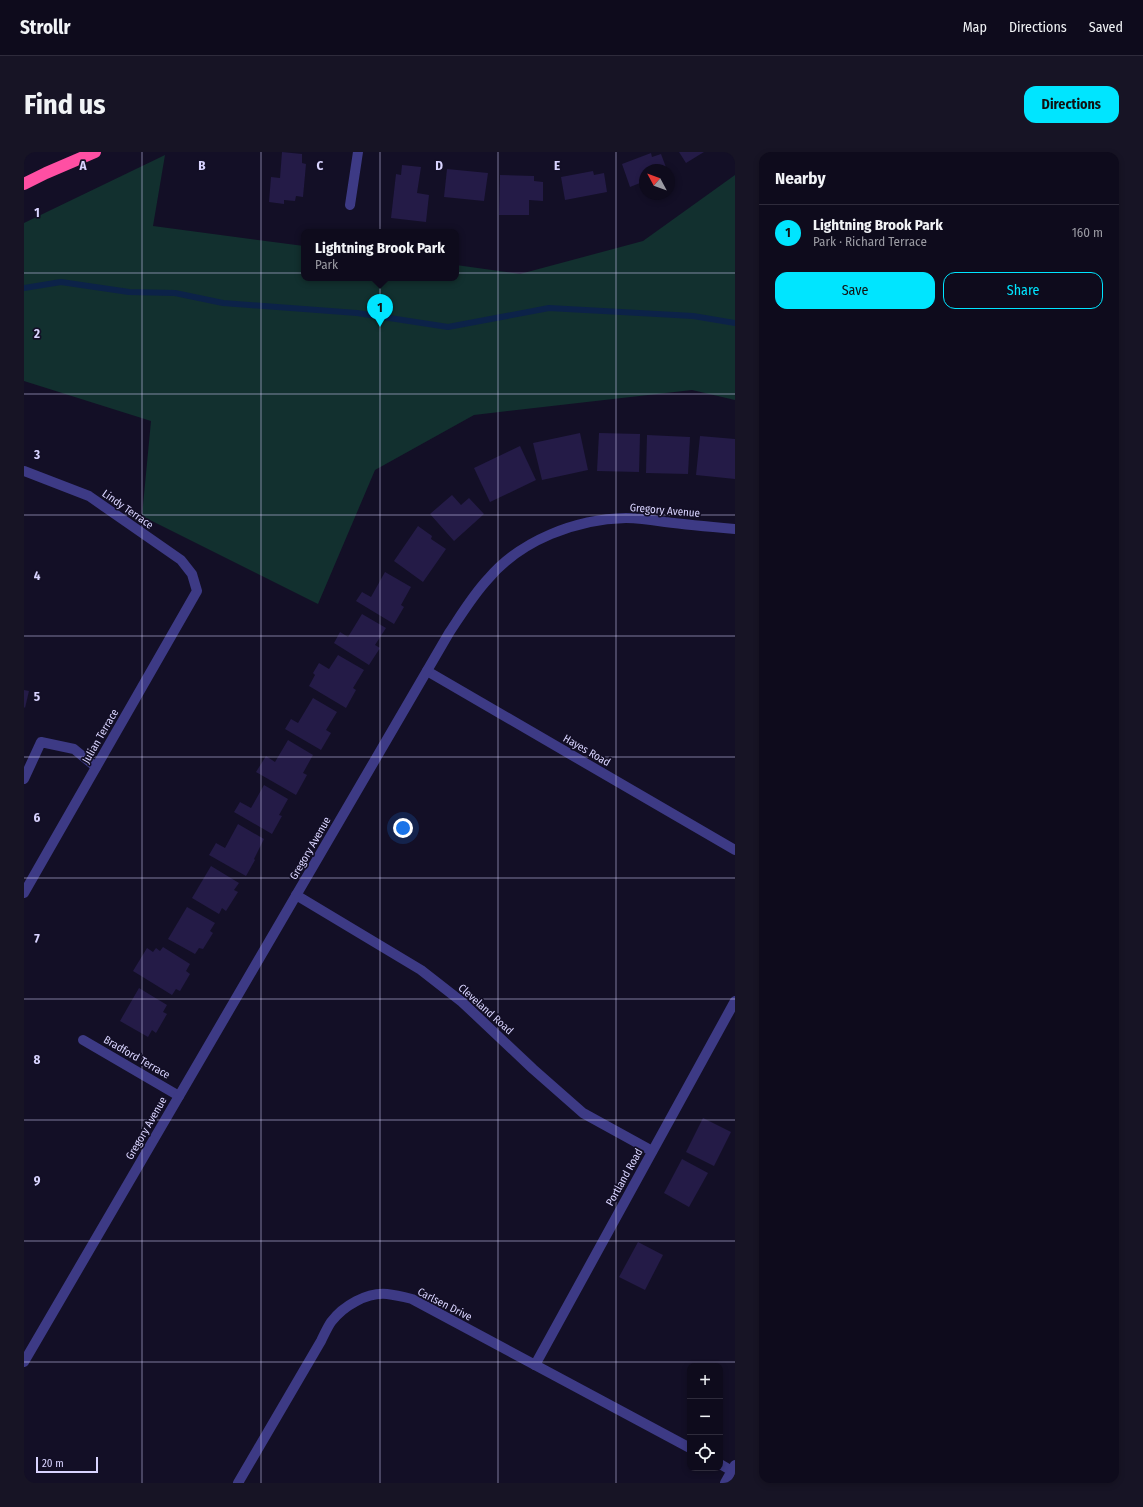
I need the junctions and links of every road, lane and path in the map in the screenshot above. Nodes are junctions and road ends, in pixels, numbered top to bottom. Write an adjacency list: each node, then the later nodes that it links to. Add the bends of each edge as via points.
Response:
1 (95, 152): 3 (highway)
2 (358, 152): 4 (street)
3 (24, 184)
4 (350, 205)
5 (24, 471): 7 (street, Lindy Terrace, via 89,496 181,560 192,574)
6 (735, 529): 8 (street, Gregory Avenue, via 627,518 588,522 552,534 518,552 488,578)
7 (198, 591): 9 (street, Julian Terrace)
8 (427, 671): 11 (street, Hayes Road); 13 (street, Gregory Avenue)
9 (96, 767): 10 (street, via 74,750 41,742); 12 (street, Julian Terrace)
10 (24, 779)
11 (735, 850)
12 (24, 892)
13 (296, 895): 16 (street, Gregory Avenue); 17 (street, Cleveland Road, via 421,970 462,1002 584,1113)
14 (735, 1001): 17 (street, Portland Road)
15 (83, 1040): 16 (street, Bradford Terrace)
16 (179, 1096): 18 (street, Gregory Avenue)
17 (652, 1151): 19 (street, Portland Road)
18 (24, 1362)
19 (535, 1365): 20 (street, Carlsen Drive); 23 (street, Carlsen Drive, via 412,1299 386,1294 365,1297 352,1303 331,1322)
20 (687, 1446)
21 (723, 1465): 22 (street)
22 (734, 1468): 24 (street)
23 (238, 1483)
24 (726, 1483)

